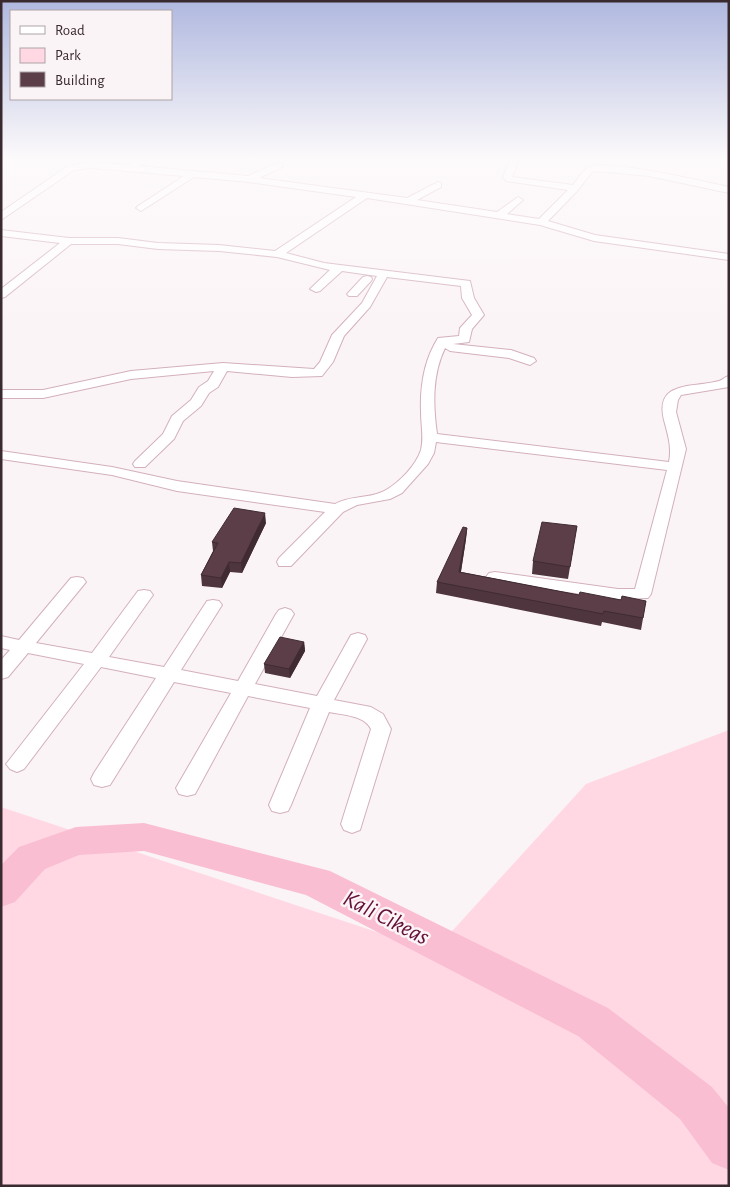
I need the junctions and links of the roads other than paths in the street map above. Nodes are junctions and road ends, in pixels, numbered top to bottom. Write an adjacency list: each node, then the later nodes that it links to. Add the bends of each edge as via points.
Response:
1 (336, 214): 8 (street)
2 (487, 214): 4 (street)
3 (550, 214): 5 (street)
4 (498, 216): 5 (street)
5 (541, 222): 9 (street, via 594,238)
6 (1, 233): 7 (street)
7 (69, 241): 8 (street, via 118,241); 16 (street)
8 (277, 254): 11 (street)
9 (729, 257)
10 (462, 269): 13 (street)
11 (336, 271): 12 (street); 12 (street); 14 (street)
12 (375, 278): 13 (street); 15 (street); 19 (street, via 365,306 341,331 329,360 316,373)
13 (451, 280): 17 (street, via 468,285 467,296 478,315 466,328 464,341 443,340)
14 (316, 289)
15 (353, 294)
16 (1, 295)
17 (440, 346): 18 (street, via 505,353); 22 (street, via 427,385)
18 (530, 361)
19 (223, 367): 21 (street, via 131,375 42,394); 24 (street, via 214,384 204,390 196,403 177,419 169,436)
20 (729, 380): 25 (street, via 726,384 677,392 670,399 668,412 678,449)
21 (1, 394)
22 (430, 437): 25 (street); 26 (street, via 422,462 394,492 348,502)
23 (1, 455): 26 (street, via 112,471 186,488)
24 (140, 464)
25 (675, 467): 28 (street, via 642,594 618,594)
26 (337, 509): 27 (street)
27 (285, 562)
28 (495, 577)
29 (77, 582): 35 (street)
30 (144, 595): 36 (street)
31 (214, 605): 38 (street)
32 (285, 614): 39 (street)
33 (358, 640): 40 (street)
34 (1, 642): 35 (street)
35 (23, 647): 36 (street); 37 (street)
36 (96, 661): 38 (street); 41 (street)
37 (1, 673)
38 (168, 674): 39 (street); 42 (street)
39 (243, 688): 40 (street); 43 (street)
40 (322, 704): 44 (street); 45 (street, via 364,712 376,719 381,729)
41 (17, 764)
42 (102, 779)
43 (187, 788)
44 (280, 805)
45 (352, 824)

